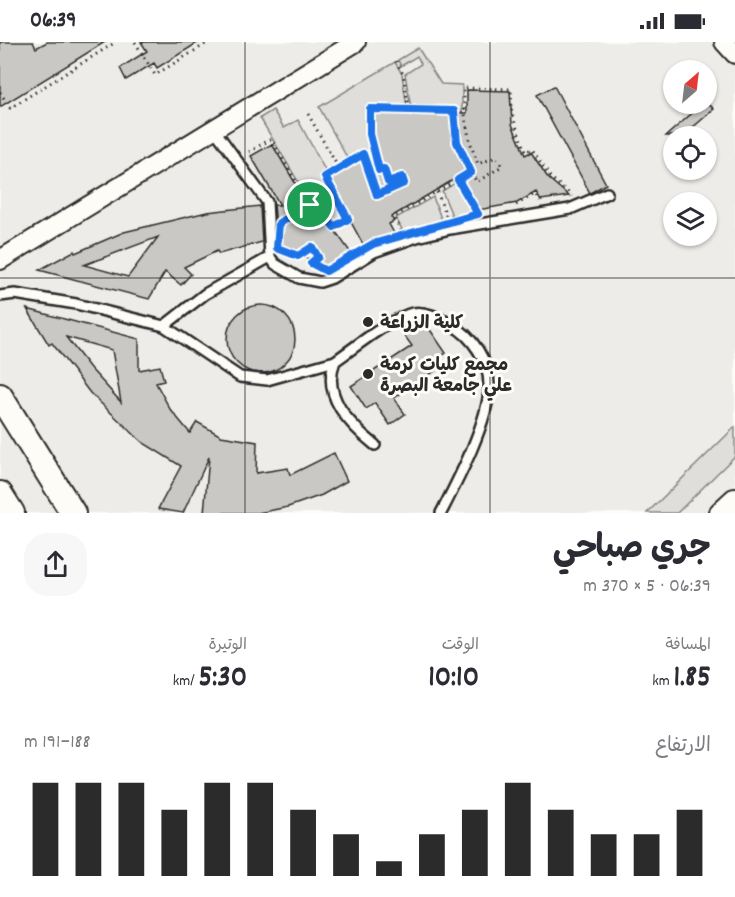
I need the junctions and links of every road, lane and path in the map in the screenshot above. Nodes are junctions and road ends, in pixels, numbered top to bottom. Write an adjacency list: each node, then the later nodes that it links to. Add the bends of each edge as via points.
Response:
1 (104, 42): 7 (path)
2 (116, 42): 7 (path)
3 (135, 42): 4 (path, via 155,75)
4 (209, 42)
5 (356, 42): 13 (street)
6 (724, 42): 8 (street)
7 (107, 47): 10 (path, via 10,108)
8 (735, 54)
9 (396, 61): 11 (path, via 403,74)
10 (0, 92)
11 (409, 110): 15 (path, via 370,109 369,117 379,170 384,169 388,182 402,177 404,183 377,195 363,154); 16 (path, via 454,111 457,142)
12 (308, 114): 15 (path)
13 (214, 129): 29 (lane, via 267,202); 30 (street)
14 (249, 153): 22 (path, via 271,140)
15 (339, 169): 22 (path, via 325,177 348,219 334,227 316,202)
16 (471, 172): 17 (path); 20 (path, via 477,182 502,166 496,157 478,164 464,113 464,88 511,89 519,140 525,152 532,149 550,177 573,197)
17 (458, 180): 18 (path); 24 (path, via 477,214)
18 (437, 192): 25 (path); 27 (path, via 394,217 403,235)
19 (607, 193): 29 (lane, via 570,209 417,237 368,255 320,282 299,278)
20 (562, 199)
21 (551, 200): 23 (path, via 540,202 535,194)
22 (310, 205): 26 (path, via 279,223)
23 (507, 207)
24 (488, 211)
25 (448, 221)
26 (279, 231)
27 (396, 237)
28 (278, 240): 31 (path, via 277,248 298,256 312,247 318,257 311,263)
29 (270, 257): 33 (lane, via 205,294)
30 (0, 260)
31 (326, 271)
32 (0, 296): 33 (lane, via 15,294 76,304)
33 (164, 326): 34 (lane, via 240,378 267,380)
34 (335, 361): 36 (lane, via 332,382 341,411); 41 (lane, via 411,313 433,315 455,326 475,345 485,363 487,402 469,455)
35 (0, 396): 40 (street)
36 (375, 445)
37 (0, 494): 39 (street)
38 (735, 501): 42 (street)
39 (12, 513)
40 (73, 513)
41 (441, 513)
42 (722, 513)

